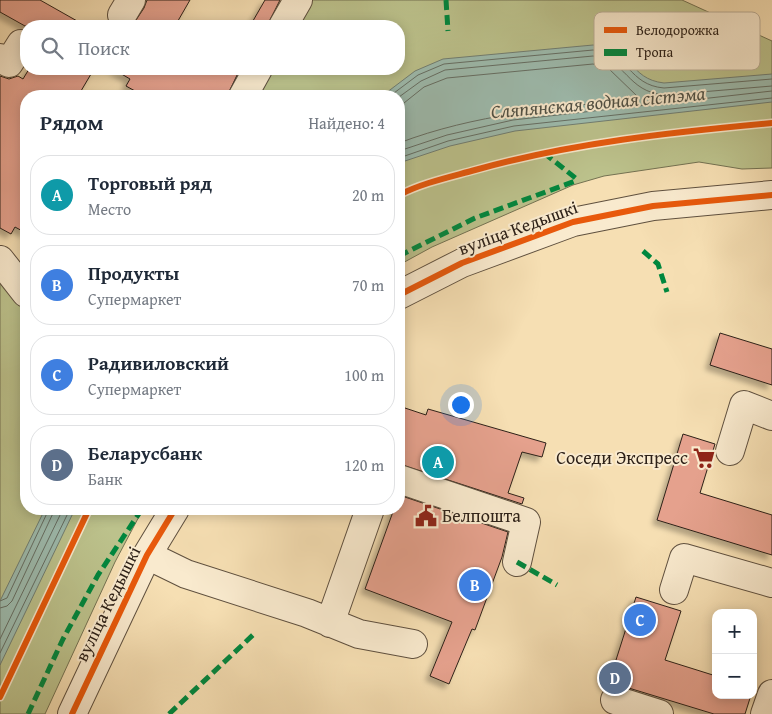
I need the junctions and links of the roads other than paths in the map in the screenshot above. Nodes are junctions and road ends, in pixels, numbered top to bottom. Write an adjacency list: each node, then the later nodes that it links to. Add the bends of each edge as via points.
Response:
1 (298, 0): 2 (street)
2 (286, 20)
3 (254, 75): 4 (street)
4 (246, 90)
5 (772, 195): 6 (street, вуліца Кедышкі, via 653,206 573,222 462,263)
6 (405, 292)
7 (772, 416): 8 (street, via 744,405)
8 (730, 451)
9 (405, 481): 13 (street, via 526,522)
10 (171, 515): 12 (street, вуліца Кедышкі)
11 (368, 515): 16 (street)
12 (147, 555): 16 (street, via 186,574); 20 (street, вуліца Кедышкі)
13 (517, 562)
14 (772, 583): 15 (street, via 684,558)
15 (674, 590)
16 (330, 623): 17 (street, via 359,634)
17 (413, 644)
18 (772, 694): 22 (street)
19 (615, 700): 21 (street)
20 (72, 714)
21 (659, 714)
22 (765, 714)

